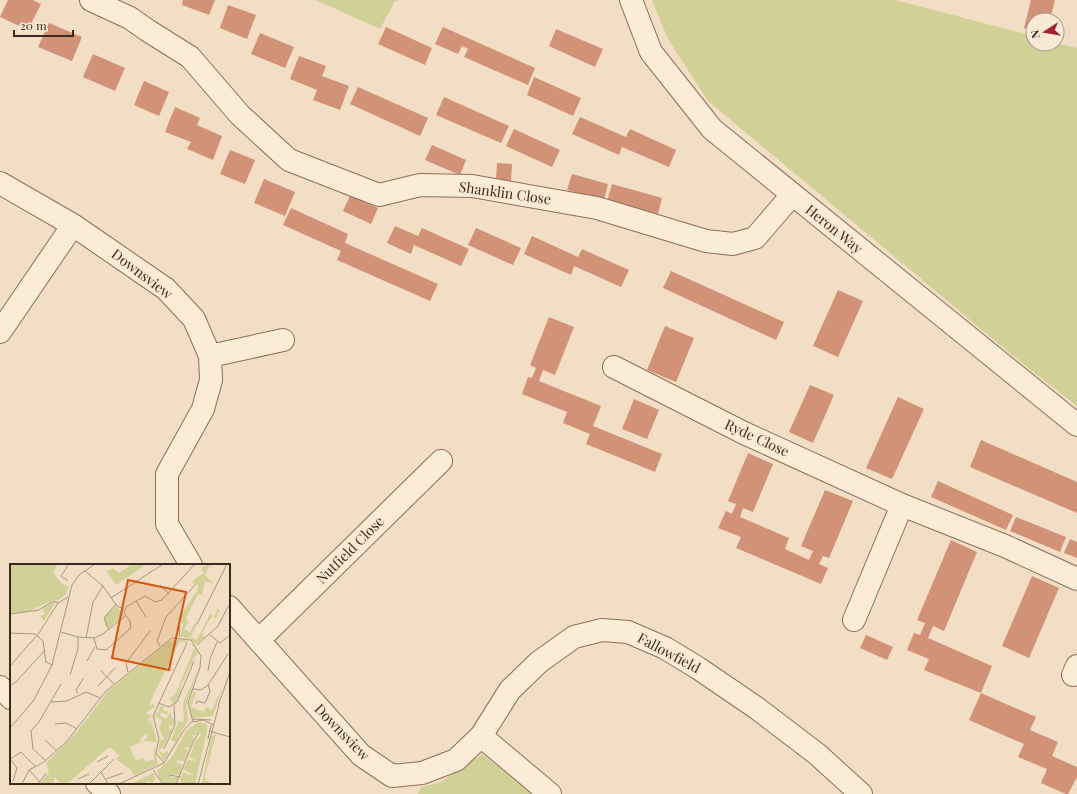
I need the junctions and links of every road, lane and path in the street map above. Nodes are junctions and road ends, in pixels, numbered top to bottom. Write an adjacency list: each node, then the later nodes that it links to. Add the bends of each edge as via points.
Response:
1 (91, 0): 4 (street, Shanklin Close, via 130,18 190,57 240,115 288,160 379,195 420,185 472,186 598,208 706,241 733,244 755,238)
2 (631, 0): 4 (street, Heron Way, via 651,52 712,129)
3 (0, 183): 5 (street, Downsview)
4 (792, 195): 10 (street, Heron Way)
5 (73, 225): 6 (street); 8 (street, Downsview, via 166,289 194,319)
6 (0, 332)
7 (283, 340): 8 (street)
8 (210, 356): 13 (street, Downsview, via 211,380 203,409 167,474 167,524)
9 (614, 367): 12 (street, Ryde Close, via 744,433)
10 (1077, 424)
11 (441, 461): 17 (street, Nutfield Close)
12 (902, 505): 14 (street, Ryde Close, via 1005,546); 16 (street)
13 (190, 564)
14 (1077, 579)
15 (230, 608): 17 (street, Downsview)
16 (854, 620)
17 (258, 640): 22 (street, Downsview, via 361,755)
18 (0, 687): 19 (street)
19 (10, 697)
20 (481, 736): 22 (street, Downsview, via 456,760); 24 (street); 25 (street, Fallowfield, via 510,690 539,662 574,637 602,630 628,632 665,648 698,668 817,754)
21 (98, 784): 23 (street)
22 (392, 785)
23 (109, 794)
24 (550, 794)
25 (861, 794)

